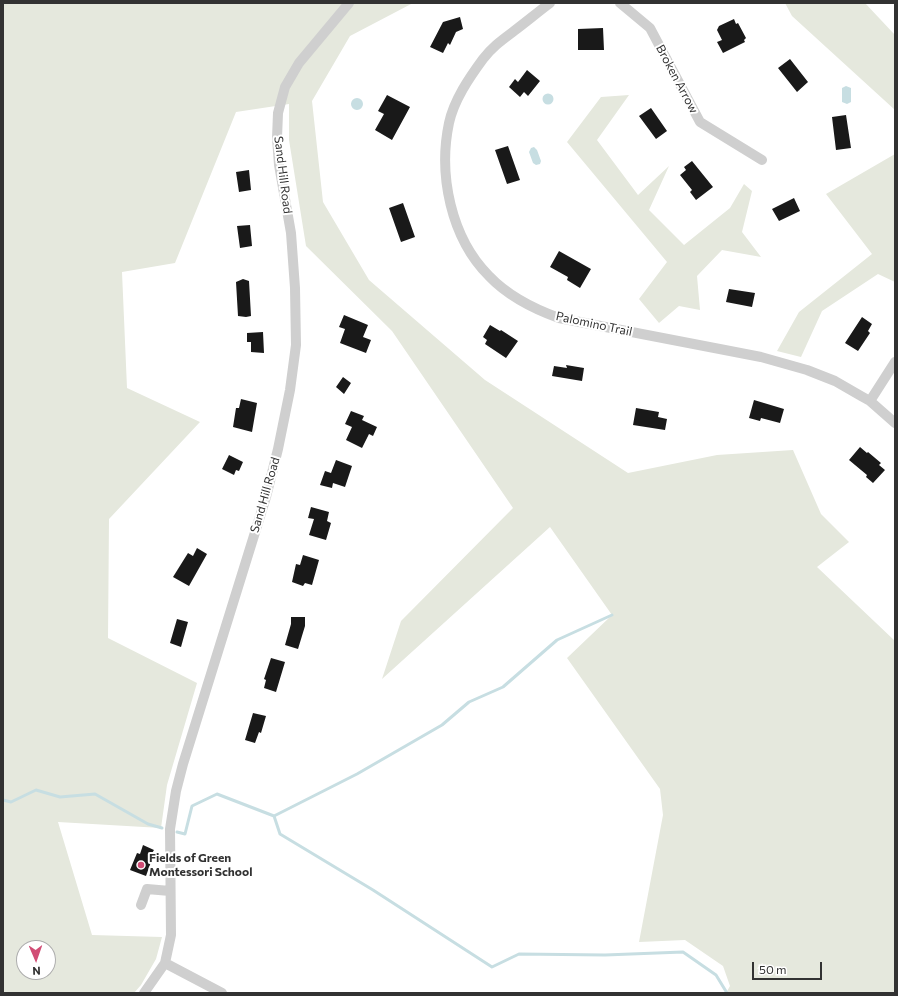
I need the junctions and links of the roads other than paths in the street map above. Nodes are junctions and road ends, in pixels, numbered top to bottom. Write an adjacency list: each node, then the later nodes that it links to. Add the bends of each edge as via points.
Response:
1 (349, 3): 8 (street, Sand Hill Road, via 298,63 285,86 278,113 279,165 290,233 295,288 296,345 290,390 266,497 176,792 170,829)
2 (550, 3): 6 (street, Palomino Trail, via 492,48 462,91 449,124 446,149 449,199 460,232 477,263 490,277 521,301 559,318 738,352 807,370 835,381)
3 (620, 3): 4 (street, Broken Arrow, via 650,28 700,122)
4 (762, 160)
5 (895, 362): 6 (street)
6 (870, 401): 7 (street, Palomino Trail)
7 (895, 423)
8 (170, 891): 9 (street, via 147,889); 10 (street, Sand Hill Road, via 171,935)
9 (141, 904)
10 (165, 962): 11 (street, Sand Hill Road); 12 (street)
11 (144, 993)
12 (222, 993)

